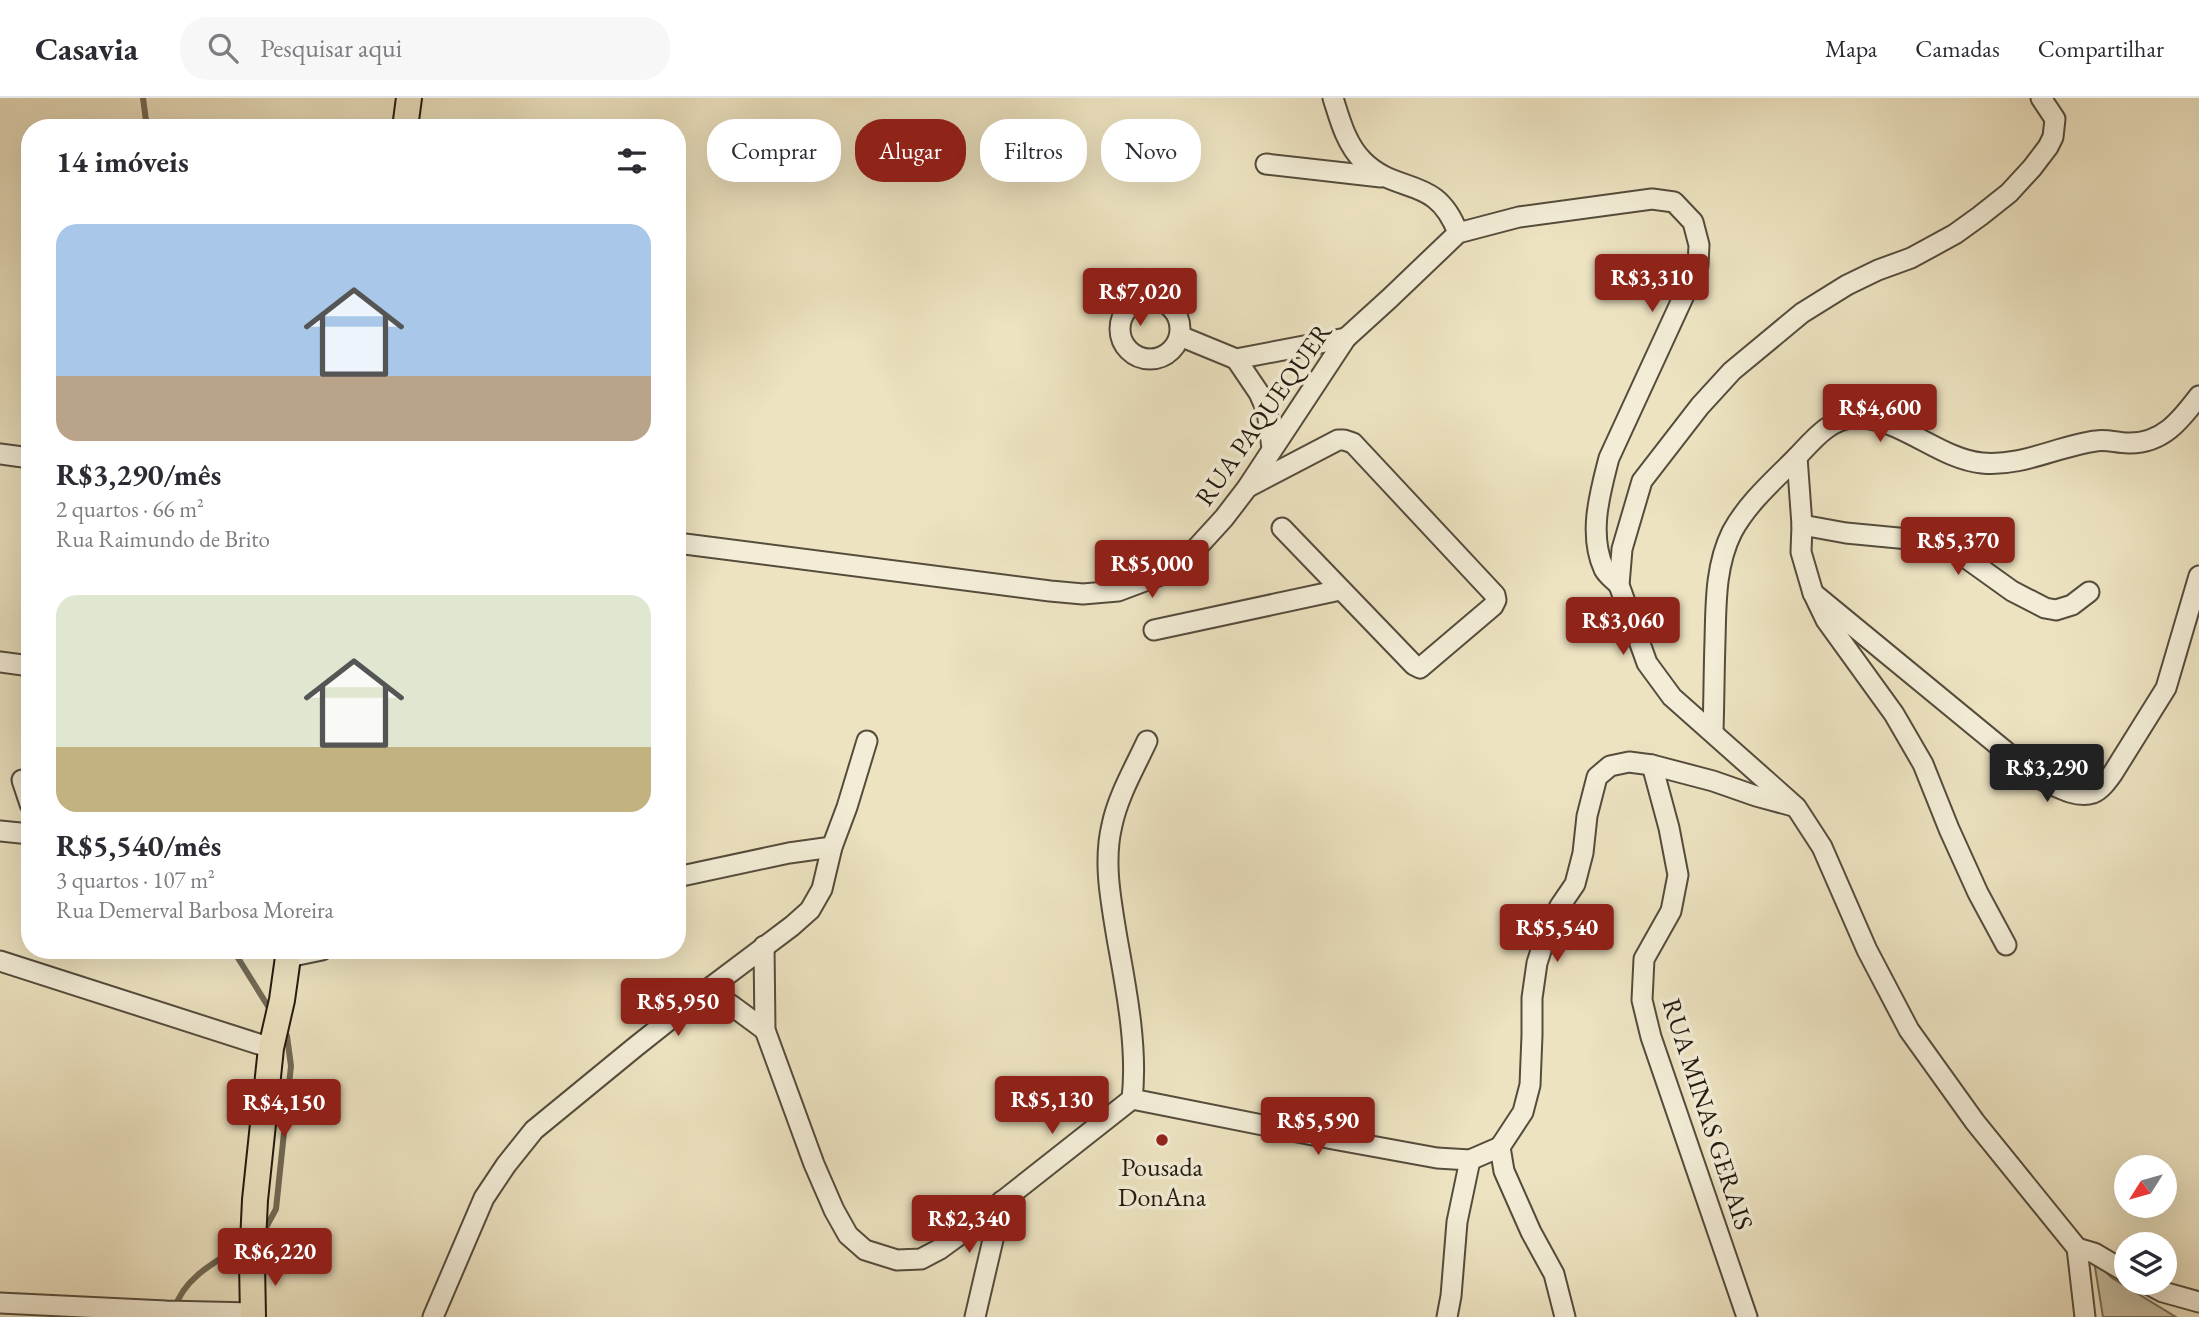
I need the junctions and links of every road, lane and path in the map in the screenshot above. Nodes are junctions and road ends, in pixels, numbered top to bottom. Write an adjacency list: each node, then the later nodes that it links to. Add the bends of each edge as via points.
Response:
1 (409, 98): 4 (main road)
2 (1333, 98): 6 (street, via 1358,156)
3 (2040, 98): 21 (street, via 2055,119 2053,137 2009,192 1955,234 1847,285 1802,313 1732,371 1700,406 1642,481 1622,549)
4 (406, 119)
5 (1266, 164): 6 (street)
6 (1389, 178): 7 (street, via 1430,193 1445,206)
7 (1458, 233): 9 (street, RUA PAQUEQUER); 21 (street, via 1519,217 1652,199 1674,202 1693,222 1698,265 1609,458 1600,492 1598,550 1605,571)
8 (1180, 336): 10 (street)
9 (1346, 338): 10 (street); 12 (street, RUA PAQUEQUER)
10 (1236, 359): 12 (street, via 1259,393)
11 (2199, 396): 15 (street, via 2176,425 2143,443 2098,440 2006,463 1981,463 1881,423 1852,418 1820,433)
12 (1272, 448): 16 (street, RUA PAQUEQUER)
13 (0, 454): 14 (street)
14 (21, 457)
15 (1797, 457): 17 (street); 28 (street, via 1752,502 1723,555 1717,581)
16 (1247, 488): 19 (street, RUA PAQUEQUER, via 1192,552 1167,573 1118,591 1083,594); 22 (street, via 1338,440 1353,443 1496,600 1420,668)
17 (1802, 525): 23 (street, via 1940,542 2045,608 2072,605); 24 (street, via 1801,552)
18 (1282, 528): 22 (street)
19 (686, 545)
20 (2199, 576): 24 (street, via 2166,688 2113,773 2092,793 2071,793 2038,778)
21 (1619, 586): 28 (street, via 1647,663 1672,697)
22 (1340, 590): 25 (street)
23 (2088, 592)
24 (1813, 593): 37 (street, via 1826,620 1894,714 1923,764 1973,883)
25 (1154, 630)
26 (0, 662): 27 (street)
27 (21, 665)
28 (1713, 732): 32 (street)
29 (867, 741): 35 (street)
30 (1147, 741): 44 (street, via 1112,825 1108,860 1135,1075)
31 (1652, 765): 32 (street); 45 (street, via 1629,762 1610,766 1598,777 1575,884 1547,932 1537,963 1530,1085 1523,1112); 58 (street, RUA MINAS GERAIS, via 1678,875 1671,911 1644,958 1642,1000)
32 (1796, 807): 48 (street, via 1822,847 1867,950 1909,1030 1975,1122)
33 (0, 831): 34 (street)
34 (21, 833)
35 (832, 847): 36 (street); 38 (street, via 822,889 810,909)
36 (686, 875)
37 (2006, 945)
38 (764, 946): 41 (street); 42 (street)
39 (287, 959): 43 (main road)
40 (0, 961): 43 (street)
41 (707, 990): 42 (street); 54 (street, via 534,1130 484,1198)
42 (765, 1030): 47 (street, via 834,1210 848,1235 865,1250 897,1260 921,1259)
43 (273, 1041): 53 (main road, via 254,1226)
44 (1132, 1099): 46 (street, via 1437,1158); 47 (street)
45 (1500, 1147): 46 (street); 57 (street, via 1504,1171 1554,1274)
46 (1470, 1160): 56 (street, via 1457,1222)
47 (1002, 1201): 55 (street)
48 (2077, 1248): 49 (street); 59 (street)
49 (2114, 1264)
50 (2173, 1295): 51 (street)
51 (2199, 1302)
52 (0, 1303): 53 (street)
53 (252, 1315)
54 (433, 1317)
55 (975, 1317)
56 (1447, 1317)
57 (1565, 1317)
58 (1747, 1317)
59 (2085, 1317)

